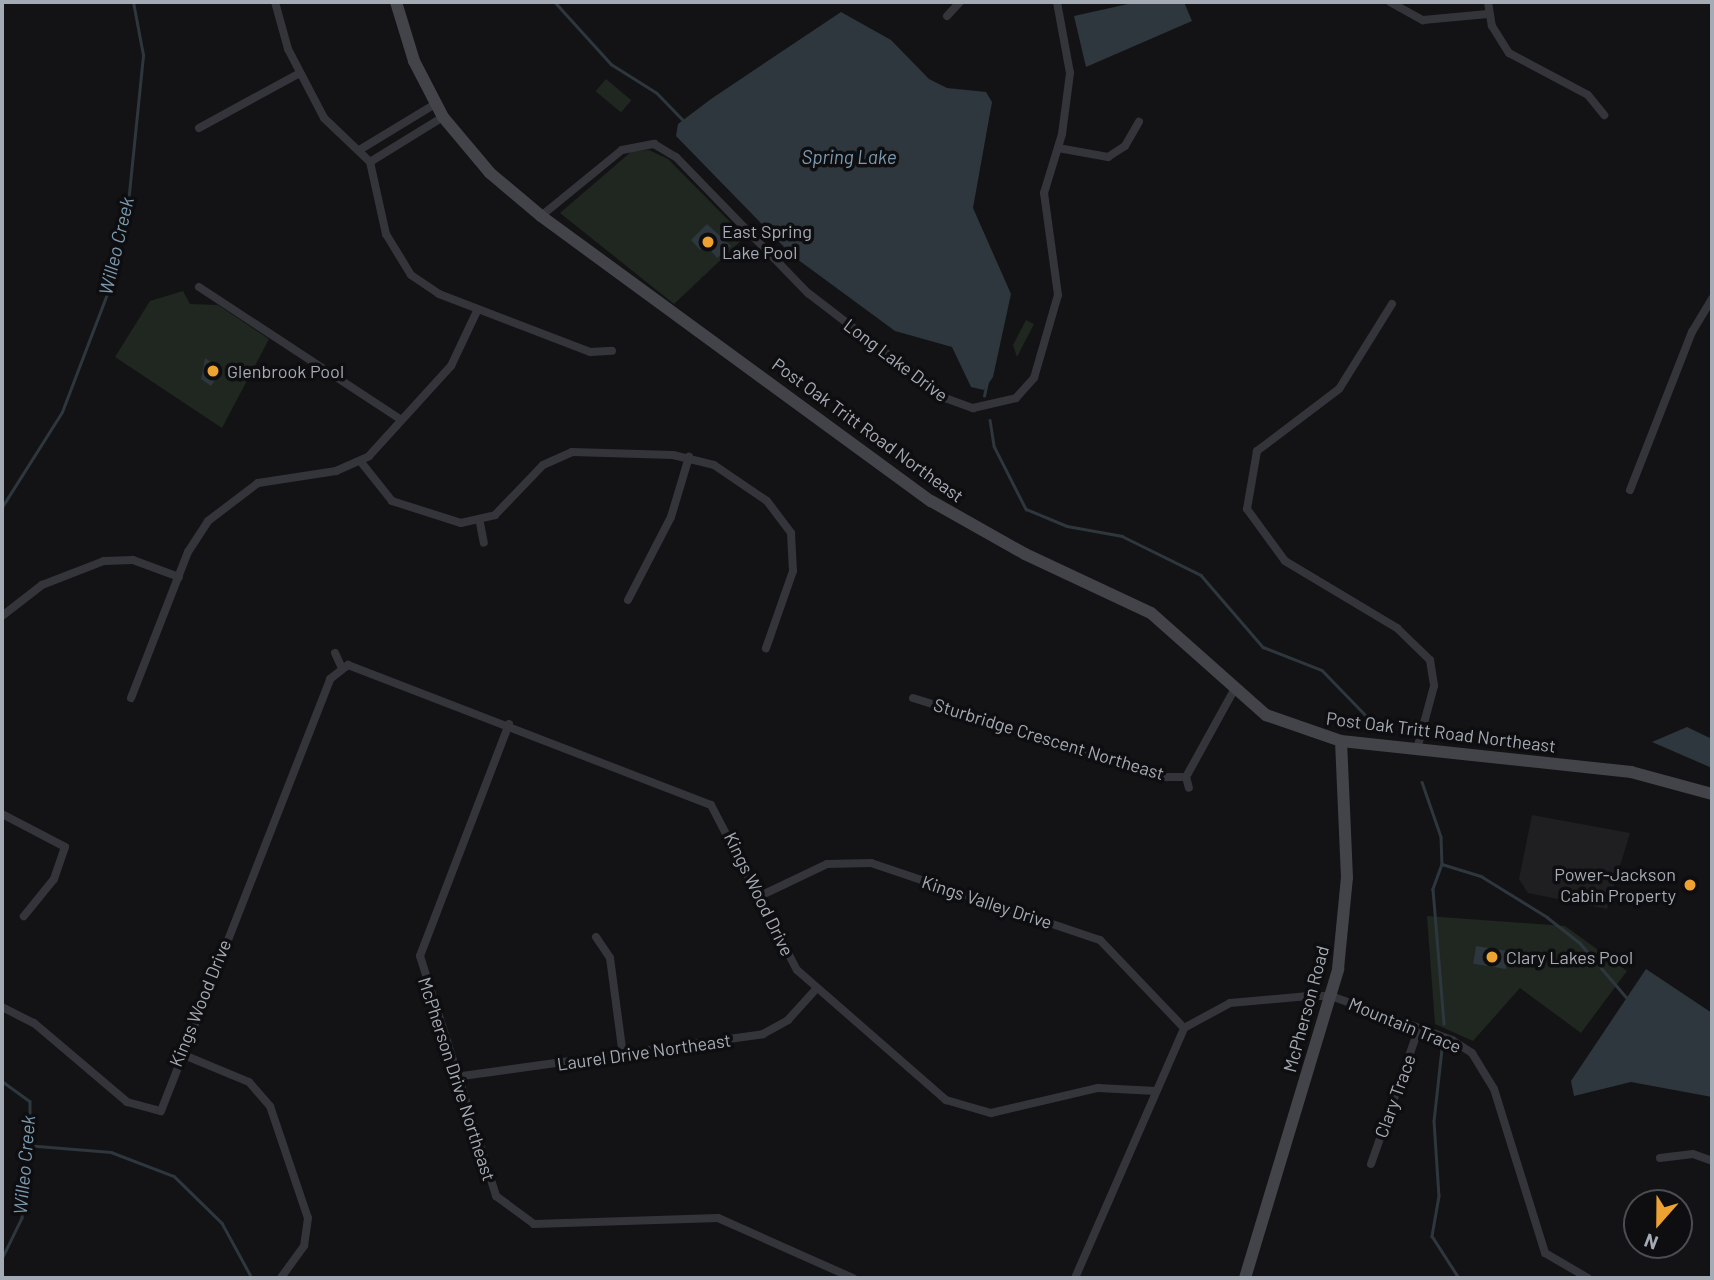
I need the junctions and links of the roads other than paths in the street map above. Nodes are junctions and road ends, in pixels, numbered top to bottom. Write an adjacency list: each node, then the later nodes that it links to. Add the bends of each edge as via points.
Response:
1 (275, 2): 9 (street)
2 (396, 2): 10 (street, Post Oak Tritt Road Northeast)
3 (960, 2): 8 (street)
4 (1056, 2): 15 (street, Long Lake Drive, via 1070,73)
5 (1390, 2): 7 (street, via 1423,20)
6 (1488, 2): 7 (street)
7 (1488, 14): 11 (street, via 1509,53 1588,95)
8 (947, 16)
9 (300, 73): 14 (street); 16 (street, via 329,124)
10 (435, 104): 12 (street, Post Oak Tritt Road Northeast); 16 (street)
11 (1604, 115)
12 (443, 117): 17 (street); 18 (street, Post Oak Tritt Road Northeast, via 481,164)
13 (1139, 122): 15 (street, via 1125,146 1108,157)
14 (199, 128)
15 (1058, 148): 18 (street, Long Lake Drive, via 1044,193 1058,295 1038,368 1016,398 973,408 945,398 822,305 665,148 633,143)
16 (361, 149): 17 (street)
17 (370, 162): 22 (street, via 386,234 404,267 439,294)
18 (541, 216): 36 (street, Post Oak Tritt Road Northeast, via 931,501 1151,612)
19 (199, 287): 24 (street)
20 (1712, 299): 27 (street, via 1692,332)
21 (1392, 304): 41 (street, via 1339,389 1257,452 1247,509 1285,561 1397,628 1430,660 1434,686)
22 (478, 309): 23 (street, via 590,352); 24 (street, via 458,357)
23 (612, 351)
24 (400, 419): 26 (street)
25 (689, 457): 28 (street, via 561,455); 31 (street, via 671,517); 33 (street, via 761,495 792,533 793,571)
26 (361, 462): 28 (street, via 380,491 400,505 447,522); 30 (street, via 275,478 237,494 197,536)
27 (1630, 490)
28 (480, 523): 29 (street)
29 (484, 543)
30 (179, 577): 32 (street, via 133,560 104,561 42,585); 37 (street)
31 (628, 600)
32 (2, 616)
33 (766, 648)
34 (335, 653): 35 (street)
35 (341, 666): 39 (street, Kings Wood Drive); 54 (street, Kings Wood Drive, via 330,679)
36 (1234, 690): 40 (street, Post Oak Tritt Road Northeast, via 1279,722); 42 (street, Sturbridge Crescent Northeast)
37 (131, 698)
38 (914, 698): 42 (street, Sturbridge Crescent Northeast, via 1167,777)
39 (509, 724): 46 (street, Kings Wood Drive, via 711,805); 56 (street, McPherson Drive Northeast, via 420,956)
40 (1341, 741): 41 (street, Post Oak Tritt Road Northeast); 50 (street, McPherson Road, via 1346,906)
41 (1417, 749): 44 (street, Post Oak Tritt Road Northeast, via 1656,776)
42 (1186, 777): 43 (street, Sturbridge Crescent Northeast)
43 (1189, 788)
44 (1712, 794)
45 (2, 814): 47 (street, via 70,845 54,879)
46 (760, 896): 49 (street, Kings Wood Drive, via 789,957); 52 (street, Kings Valley Drive, via 827,863 871,863 1100,940)
47 (24, 916)
48 (596, 937): 55 (street, via 610,958)
49 (816, 989): 55 (street, Laurel Drive Northeast, via 788,1020 763,1034); 57 (street, Kings Wood Drive, via 932,1091 960,1107 991,1113 1098,1088)
50 (1331, 996): 52 (street, Mountain Trace, via 1230,1003); 53 (street, Mountain Trace); 64 (street, McPherson Road)
51 (2, 1007): 54 (street, Kings Wood Drive, via 34,1023 127,1102 161,1111)
52 (1184, 1028): 57 (street)
53 (1419, 1028): 60 (street, Clary Trace); 65 (street, Mountain Trace, via 1463,1045 1482,1063 1545,1253)
54 (179, 1053): 61 (street, via 249,1082 270,1106 308,1218 304,1246)
55 (623, 1055): 56 (street, Laurel Drive Northeast)
56 (455, 1077): 62 (street, McPherson Drive Northeast, via 491,1185 523,1220 550,1225 702,1214)
57 (1156, 1091): 63 (street)
58 (1660, 1158): 59 (street, via 1693,1154)
59 (1712, 1161)
60 (1371, 1164)
61 (281, 1278)
62 (853, 1278)
63 (1075, 1278)
64 (1245, 1278)
65 (1588, 1278)

